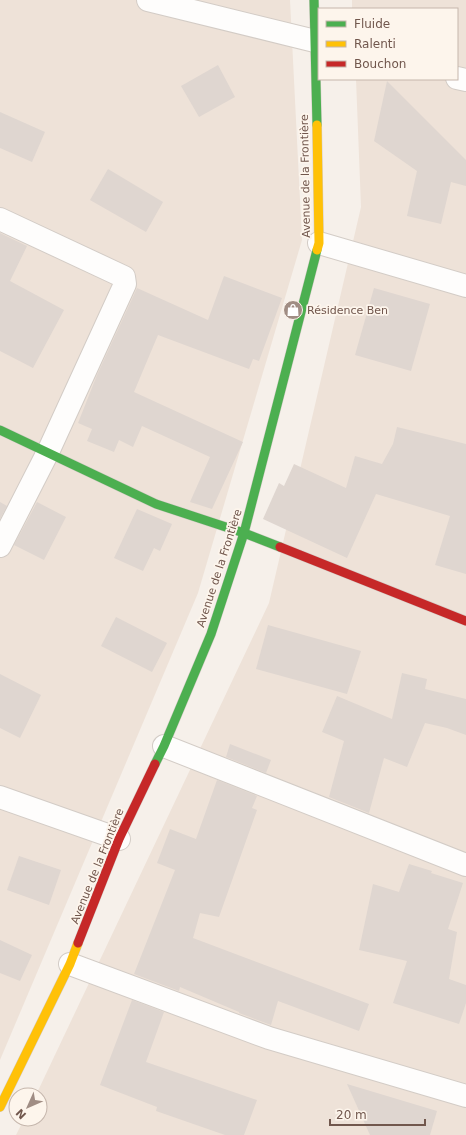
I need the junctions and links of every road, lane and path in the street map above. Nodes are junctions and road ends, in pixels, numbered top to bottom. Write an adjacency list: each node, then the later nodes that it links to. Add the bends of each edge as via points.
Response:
1 (148, 0): 3 (street)
2 (314, 0): 3 (street, Avenue de la Frontière)
3 (317, 41): 5 (street, Avenue de la Frontière)
4 (0, 219): 8 (street, via 124,277 125,284)
5 (319, 244): 6 (street); 9 (street, Avenue de la Frontière)
6 (466, 286)
7 (0, 430): 8 (street)
8 (48, 452): 9 (street, via 156,504); 10 (street)
9 (244, 533): 11 (street); 12 (street, Avenue de la Frontière, via 211,634)
10 (0, 546)
11 (466, 621)
12 (164, 746): 14 (street, Avenue de la Frontière); 15 (street)
13 (0, 797): 14 (street)
14 (119, 839): 16 (street, Avenue de la Frontière)
15 (466, 865)
16 (70, 964): 17 (street, via 269,1038); 18 (street, Avenue de la Frontière)
17 (466, 1096)
18 (0, 1107)

